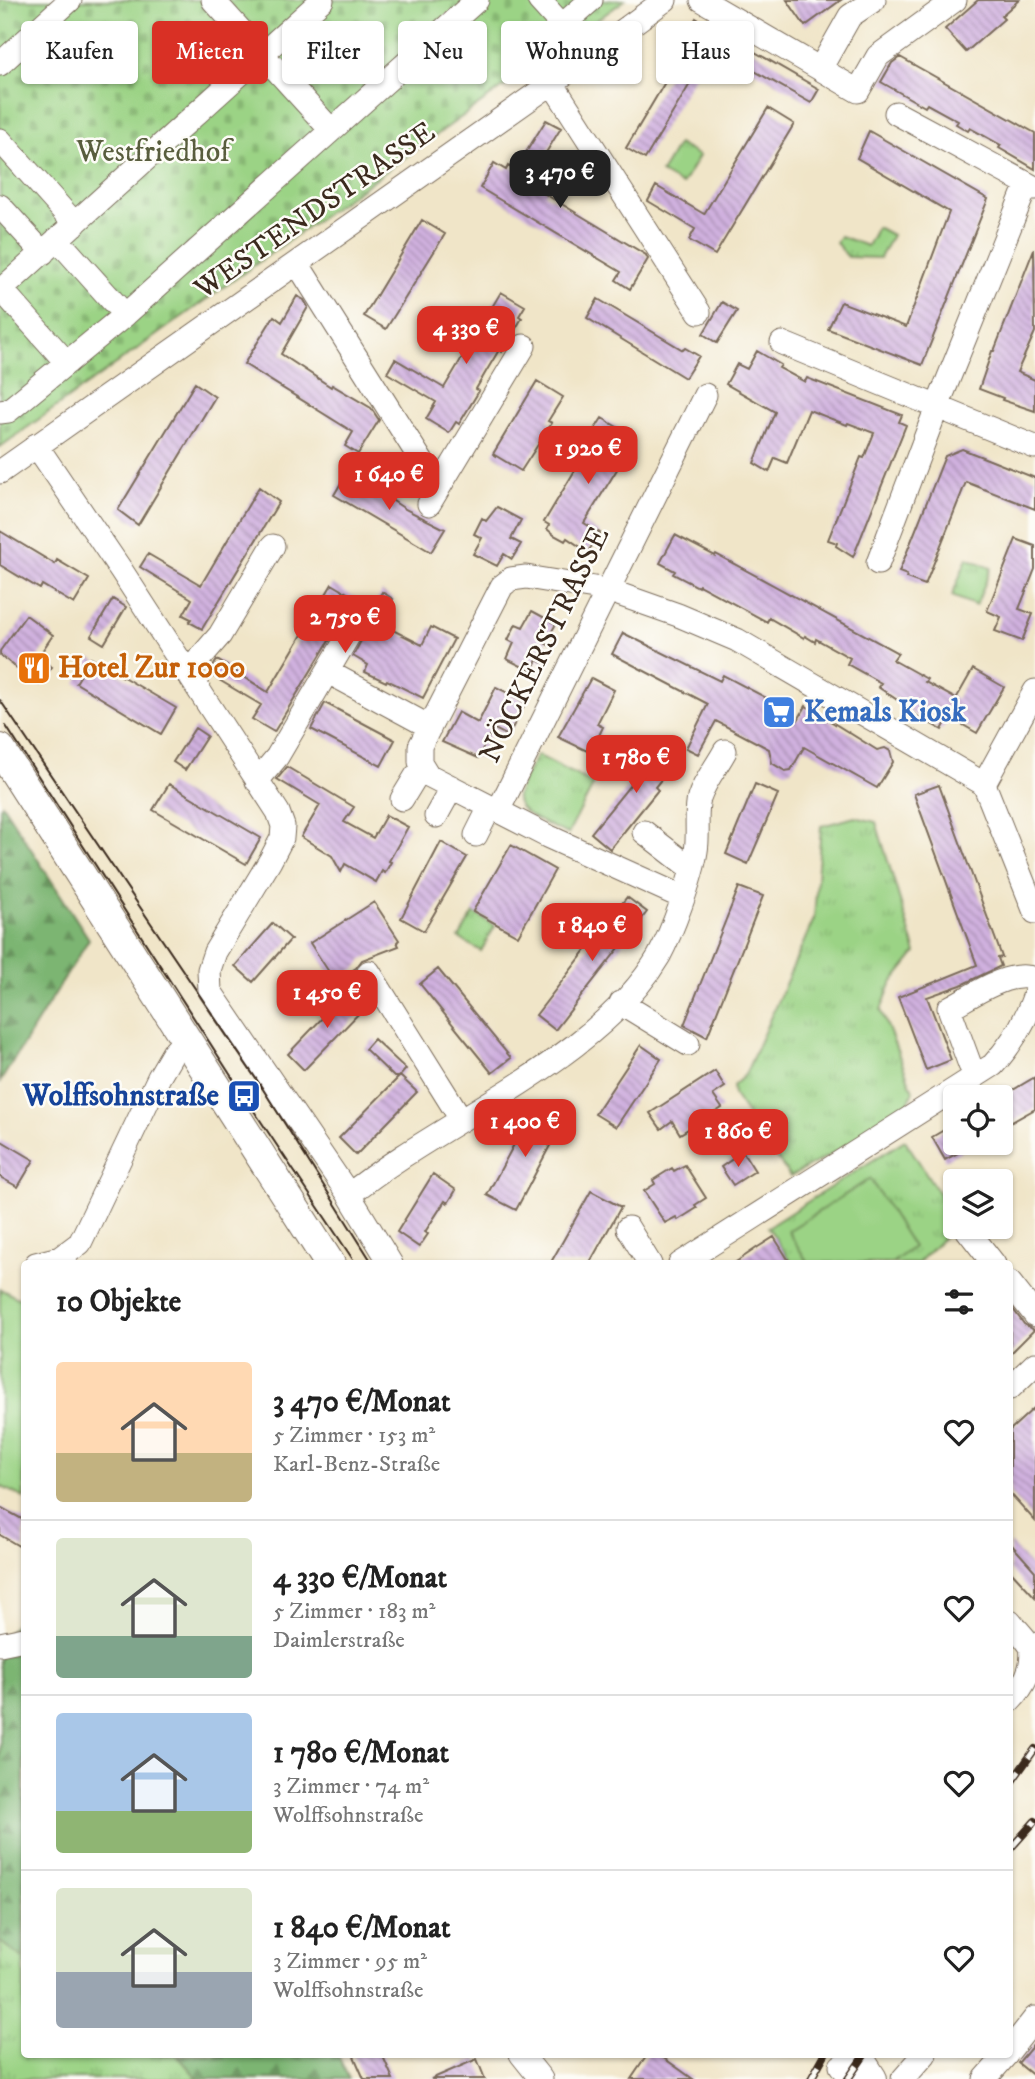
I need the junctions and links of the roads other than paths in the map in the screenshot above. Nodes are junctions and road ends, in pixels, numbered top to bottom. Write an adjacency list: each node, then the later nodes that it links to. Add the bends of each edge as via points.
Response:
1 (70, 0): 15 (street)
2 (214, 0): 11 (street)
3 (322, 0): 13 (street)
4 (477, 0): 21 (street)
5 (539, 0): 6 (street, via 559,22 566,22)
6 (591, 0)
7 (666, 0): 12 (street, WESTENDSTRASSE)
8 (702, 0): 16 (street)
9 (874, 0): 16 (street, via 850,16)
10 (955, 0): 16 (street, via 878,56 858,91)
11 (233, 21)
12 (637, 21)
13 (268, 48)
14 (268, 60): 21 (street)
15 (0, 64)
16 (820, 69)
17 (228, 84): 25 (street)
18 (551, 84): 27 (street, WESTENDSTRASSE)
19 (553, 84): 29 (street)
20 (896, 113): 23 (street)
21 (331, 130): 30 (street)
22 (0, 140): 25 (street)
23 (1031, 186): 35 (street)
24 (0, 206): 26 (street)
25 (75, 223): 26 (street)
26 (50, 246): 28 (street); 30 (street)
27 (297, 263): 37 (street, WESTENDSTRASSE); 40 (street, via 426,468)
28 (1, 290): 33 (street)
29 (699, 312)
30 (125, 315): 33 (street)
31 (782, 343): 35 (street)
32 (524, 346): 40 (street)
33 (67, 363): 36 (street, via 8,411)
34 (705, 395): 44 (street, NÖCKERSTRASSE)
35 (937, 407): 38 (street); 43 (street)
36 (0, 412)
37 (36, 445): 39 (street, WESTENDSTRASSE); 47 (street)
38 (1035, 447)
39 (0, 472)
40 (442, 482): 41 (street)
41 (429, 504)
42 (273, 546): 47 (street, via 220,635)
43 (878, 563)
44 (607, 590): 49 (street, via 511,579 502,586); 54 (street, via 737,640); 57 (street, NÖCKERSTRASSE)
45 (350, 633): 46 (street)
46 (328, 672): 49 (street); 53 (street, via 277,757)
47 (187, 673): 53 (street)
48 (1035, 691): 54 (street)
49 (429, 727): 52 (street, via 420,746)
50 (0, 749): 68 (main road)
51 (725, 751): 61 (street, via 699,799)
52 (424, 769): 55 (street); 56 (street)
53 (257, 781): 72 (street, via 278,812 282,838 215,952 209,970 211,990)
54 (984, 784): 63 (street)
55 (452, 788): 57 (street); 58 (street)
56 (402, 799)
57 (494, 809): 60 (street, NÖCKERSTRASSE); 62 (street)
58 (436, 816)
59 (644, 832): 61 (street)
60 (476, 835)
61 (692, 866): 62 (street)
62 (682, 897): 67 (street, via 659,955)
63 (1035, 912)
64 (369, 972): 71 (street)
65 (1035, 979): 70 (street, via 1015,976 949,1008)
66 (1035, 994): 70 (street, via 1011,1045)
67 (621, 1003): 69 (street); 71 (street, via 591,1032)
68 (187, 1038): 75 (street, via 159,1077 80,1243); 76 (main road)
69 (688, 1044)
70 (977, 1075): 79 (street)
71 (461, 1119): 72 (street)
72 (349, 1195): 77 (street)
73 (628, 1228): 78 (street)
74 (974, 1239): 80 (street)
75 (53, 1260)
76 (327, 1260)
77 (389, 1260)
78 (648, 1260)
79 (686, 1260)
80 (991, 1260)
81 (1013, 1287): 82 (street)
82 (1035, 1315)
83 (1035, 1364): 84 (street)
84 (1013, 1385)
85 (1013, 1625): 88 (street, via 1032,1648 1033,1661 1028,1679)
86 (21, 1640): 87 (street)
87 (0, 1644)
88 (1013, 1697)
89 (1035, 2018): 90 (street)
90 (1013, 2046)
91 (524, 2058): 95 (street)
92 (921, 2058): 97 (street)
93 (1003, 2058): 98 (street)
94 (847, 2067): 96 (main road)
95 (541, 2079)
96 (872, 2079)
97 (903, 2079)
98 (985, 2079)

